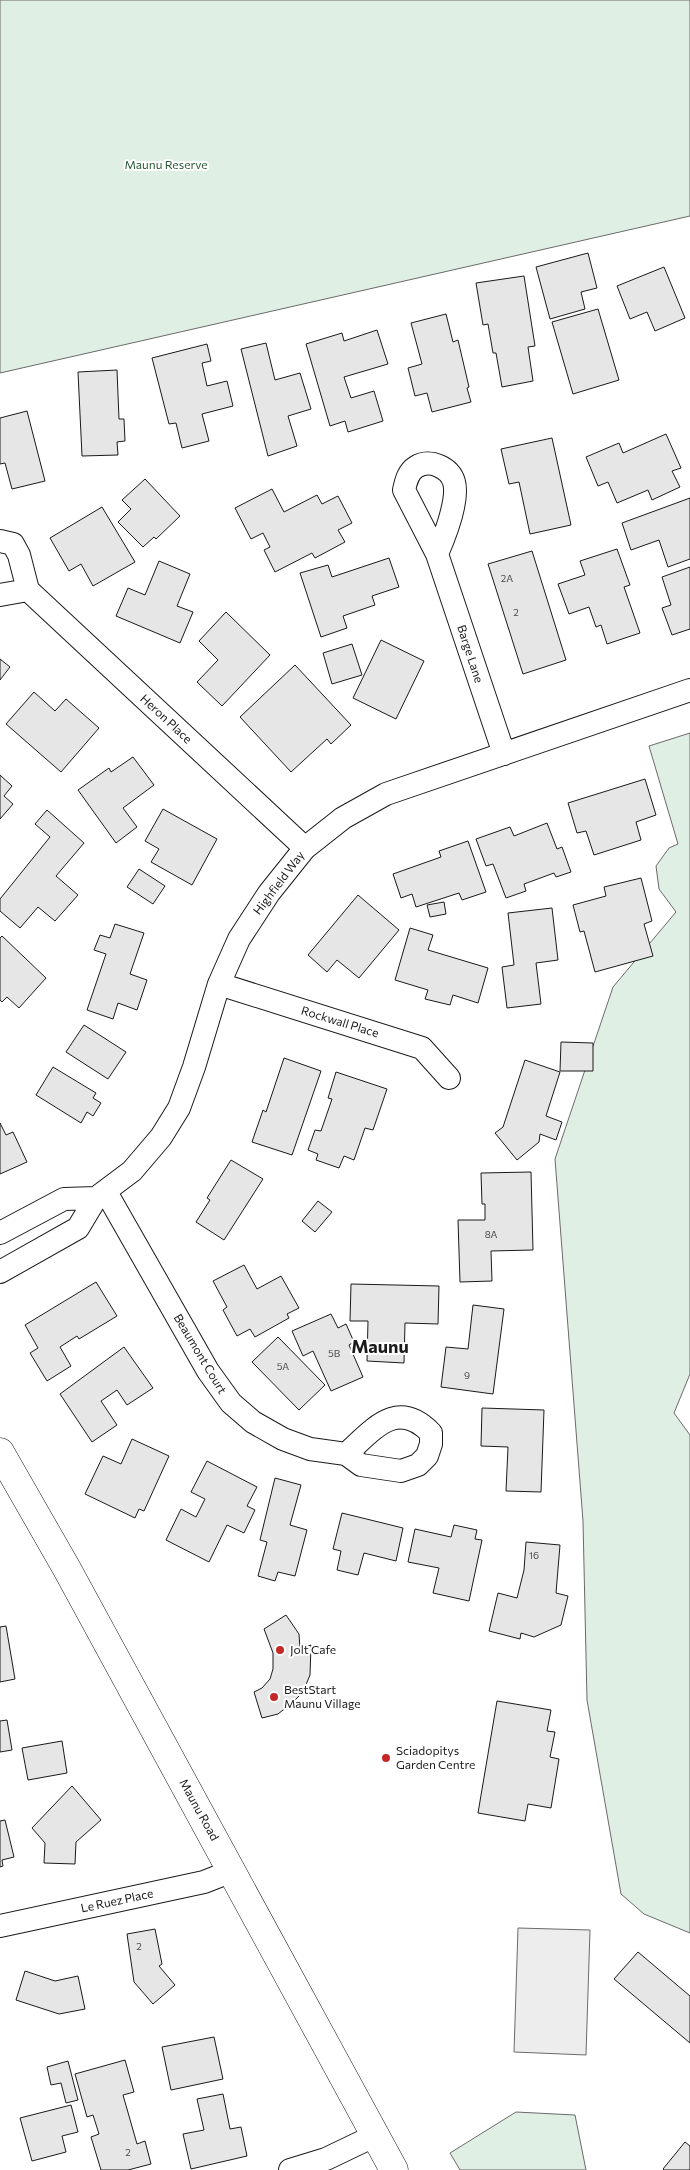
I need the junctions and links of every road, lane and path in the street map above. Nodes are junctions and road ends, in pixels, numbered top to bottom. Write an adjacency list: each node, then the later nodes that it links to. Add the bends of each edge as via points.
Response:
1 (0, 541): 3 (street, via 13,544)
2 (437, 554): 6 (street, Barge Lane)
3 (28, 590): 4 (street); 7 (street, Heron Place)
4 (0, 595)
5 (690, 690): 6 (street, Highfield Way)
6 (504, 754): 7 (street, Highfield Way, via 386,794 343,818)
7 (305, 848): 8 (street, Highfield Way, via 269,893 239,939)
8 (218, 984): 9 (street, Rockwall Place, via 422,1048); 10 (street, Highfield Way, via 194,1068 178,1108 161,1137 132,1171)
9 (449, 1078)
10 (101, 1195): 11 (street, via 64,1199); 12 (street, Highfield Way, via 78,1228); 14 (street, Beaumont Court, via 208,1371 231,1403 253,1422 283,1439 310,1449)
11 (0, 1232)
12 (0, 1272)
13 (0, 1452): 15 (main road, Maunu Road)
14 (346, 1454)
15 (232, 1871): 16 (street, Le Ruez Place, via 204,1882); 17 (main road, Maunu Road)
16 (0, 1926)
17 (374, 2136): 18 (street, via 326,2160); 19 (main road, Maunu Road)
18 (290, 2170)
19 (394, 2170)

